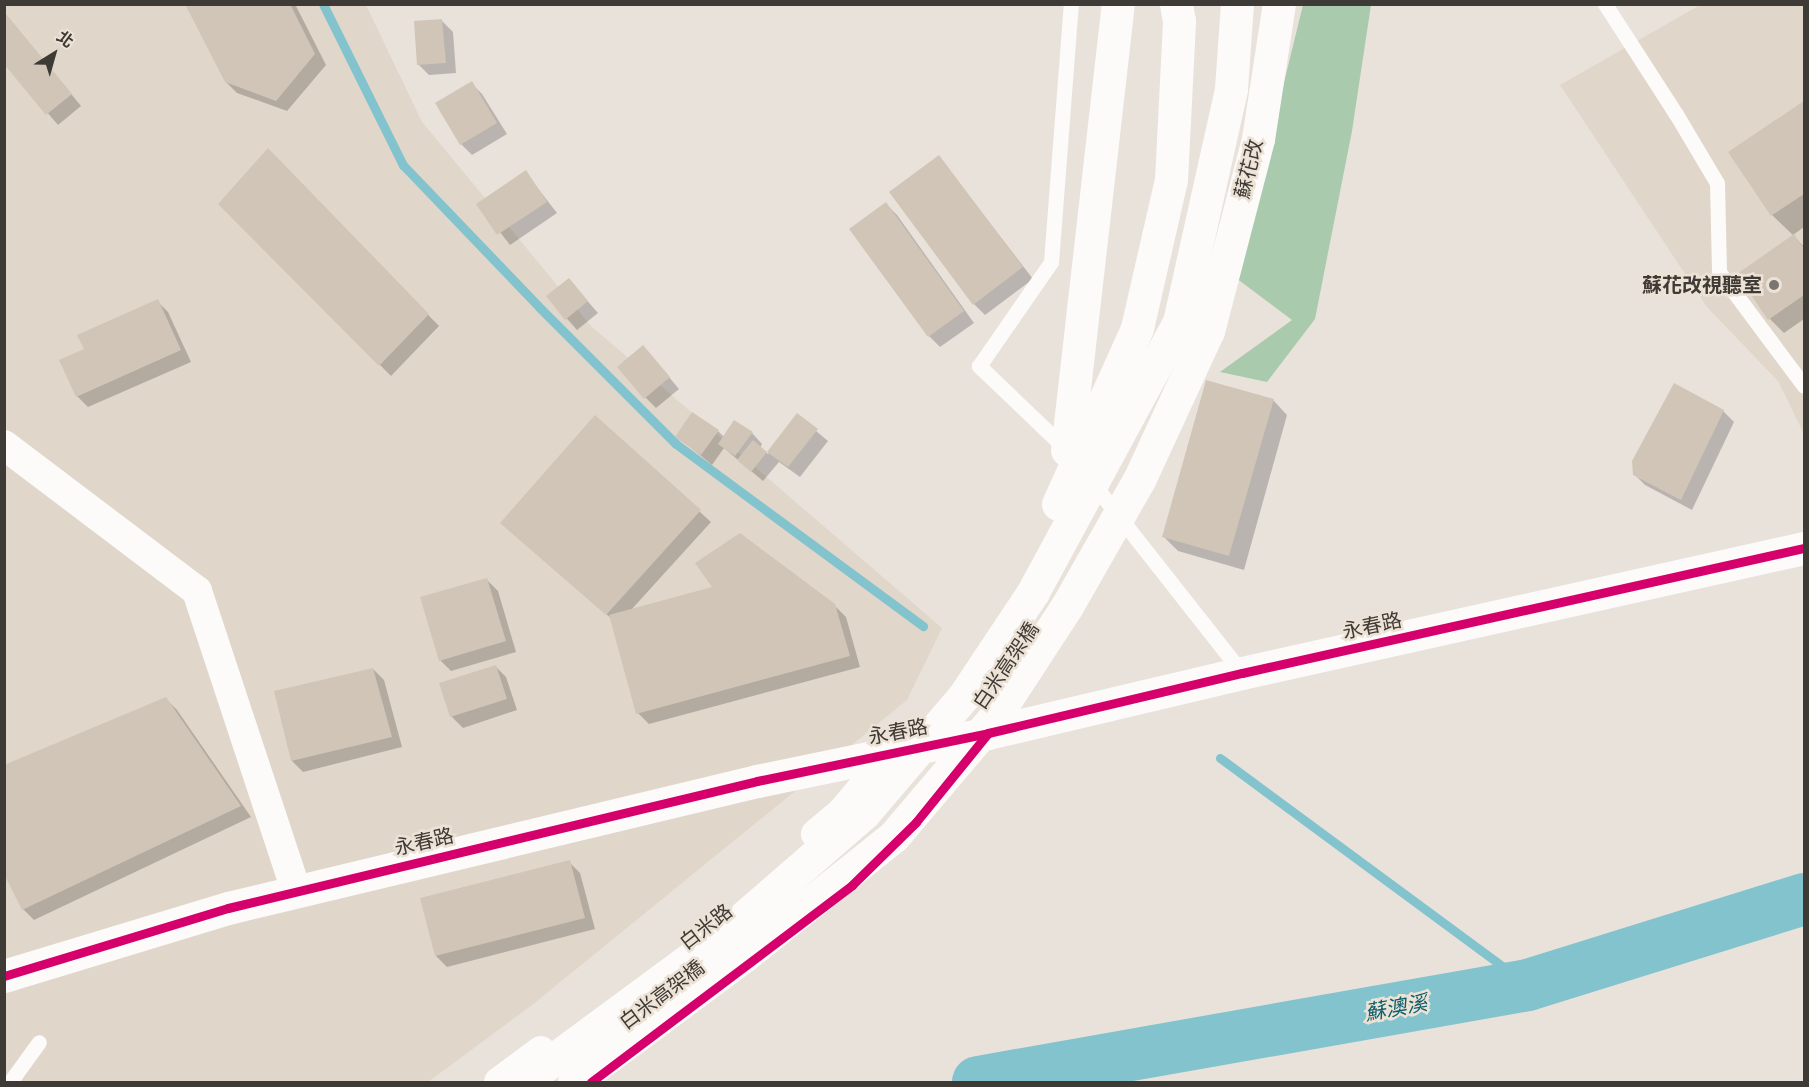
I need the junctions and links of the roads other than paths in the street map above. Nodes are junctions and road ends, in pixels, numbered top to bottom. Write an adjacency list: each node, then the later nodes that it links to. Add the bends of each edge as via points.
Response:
1 (1071, 4): 10 (lane, via 1051,262 979,366)
2 (1118, 4): 10 (main road)
3 (1176, 4): 14 (main road, via 1179,21 1171,180 1137,328 1046,529 916,731)
4 (1235, 4): 7 (main road, 蘇花改, via 1231,88)
5 (1279, 4): 7 (main road, 蘇花改, via 1258,139)
6 (1605, 4): 8 (lane, via 1717,183 1719,272)
7 (1193, 327): 14 (main road, 白米高架橋, via 1033,592 964,696 864,813); 21 (main road, 白米高架橋, via 1139,480 1067,606 994,718 894,836 746,955)
8 (1804, 386)
9 (4, 445): 15 (street, via 196,591)
10 (1067, 450): 12 (lane)
11 (1804, 548): 12 (main road, 永春路)
12 (1242, 673): 13 (main road, 永春路)
13 (894, 751): 15 (main road, 永春路); 19 (street, 白米路, via 842,812 727,912)
14 (831, 842): 20 (main road, 白米高架橋, via 729,930)
15 (296, 891): 16 (main road, 永春路)
16 (4, 976)
17 (39, 1042): 18 (lane)
18 (10, 1083)
19 (499, 1083)
20 (524, 1083)
21 (574, 1083)

